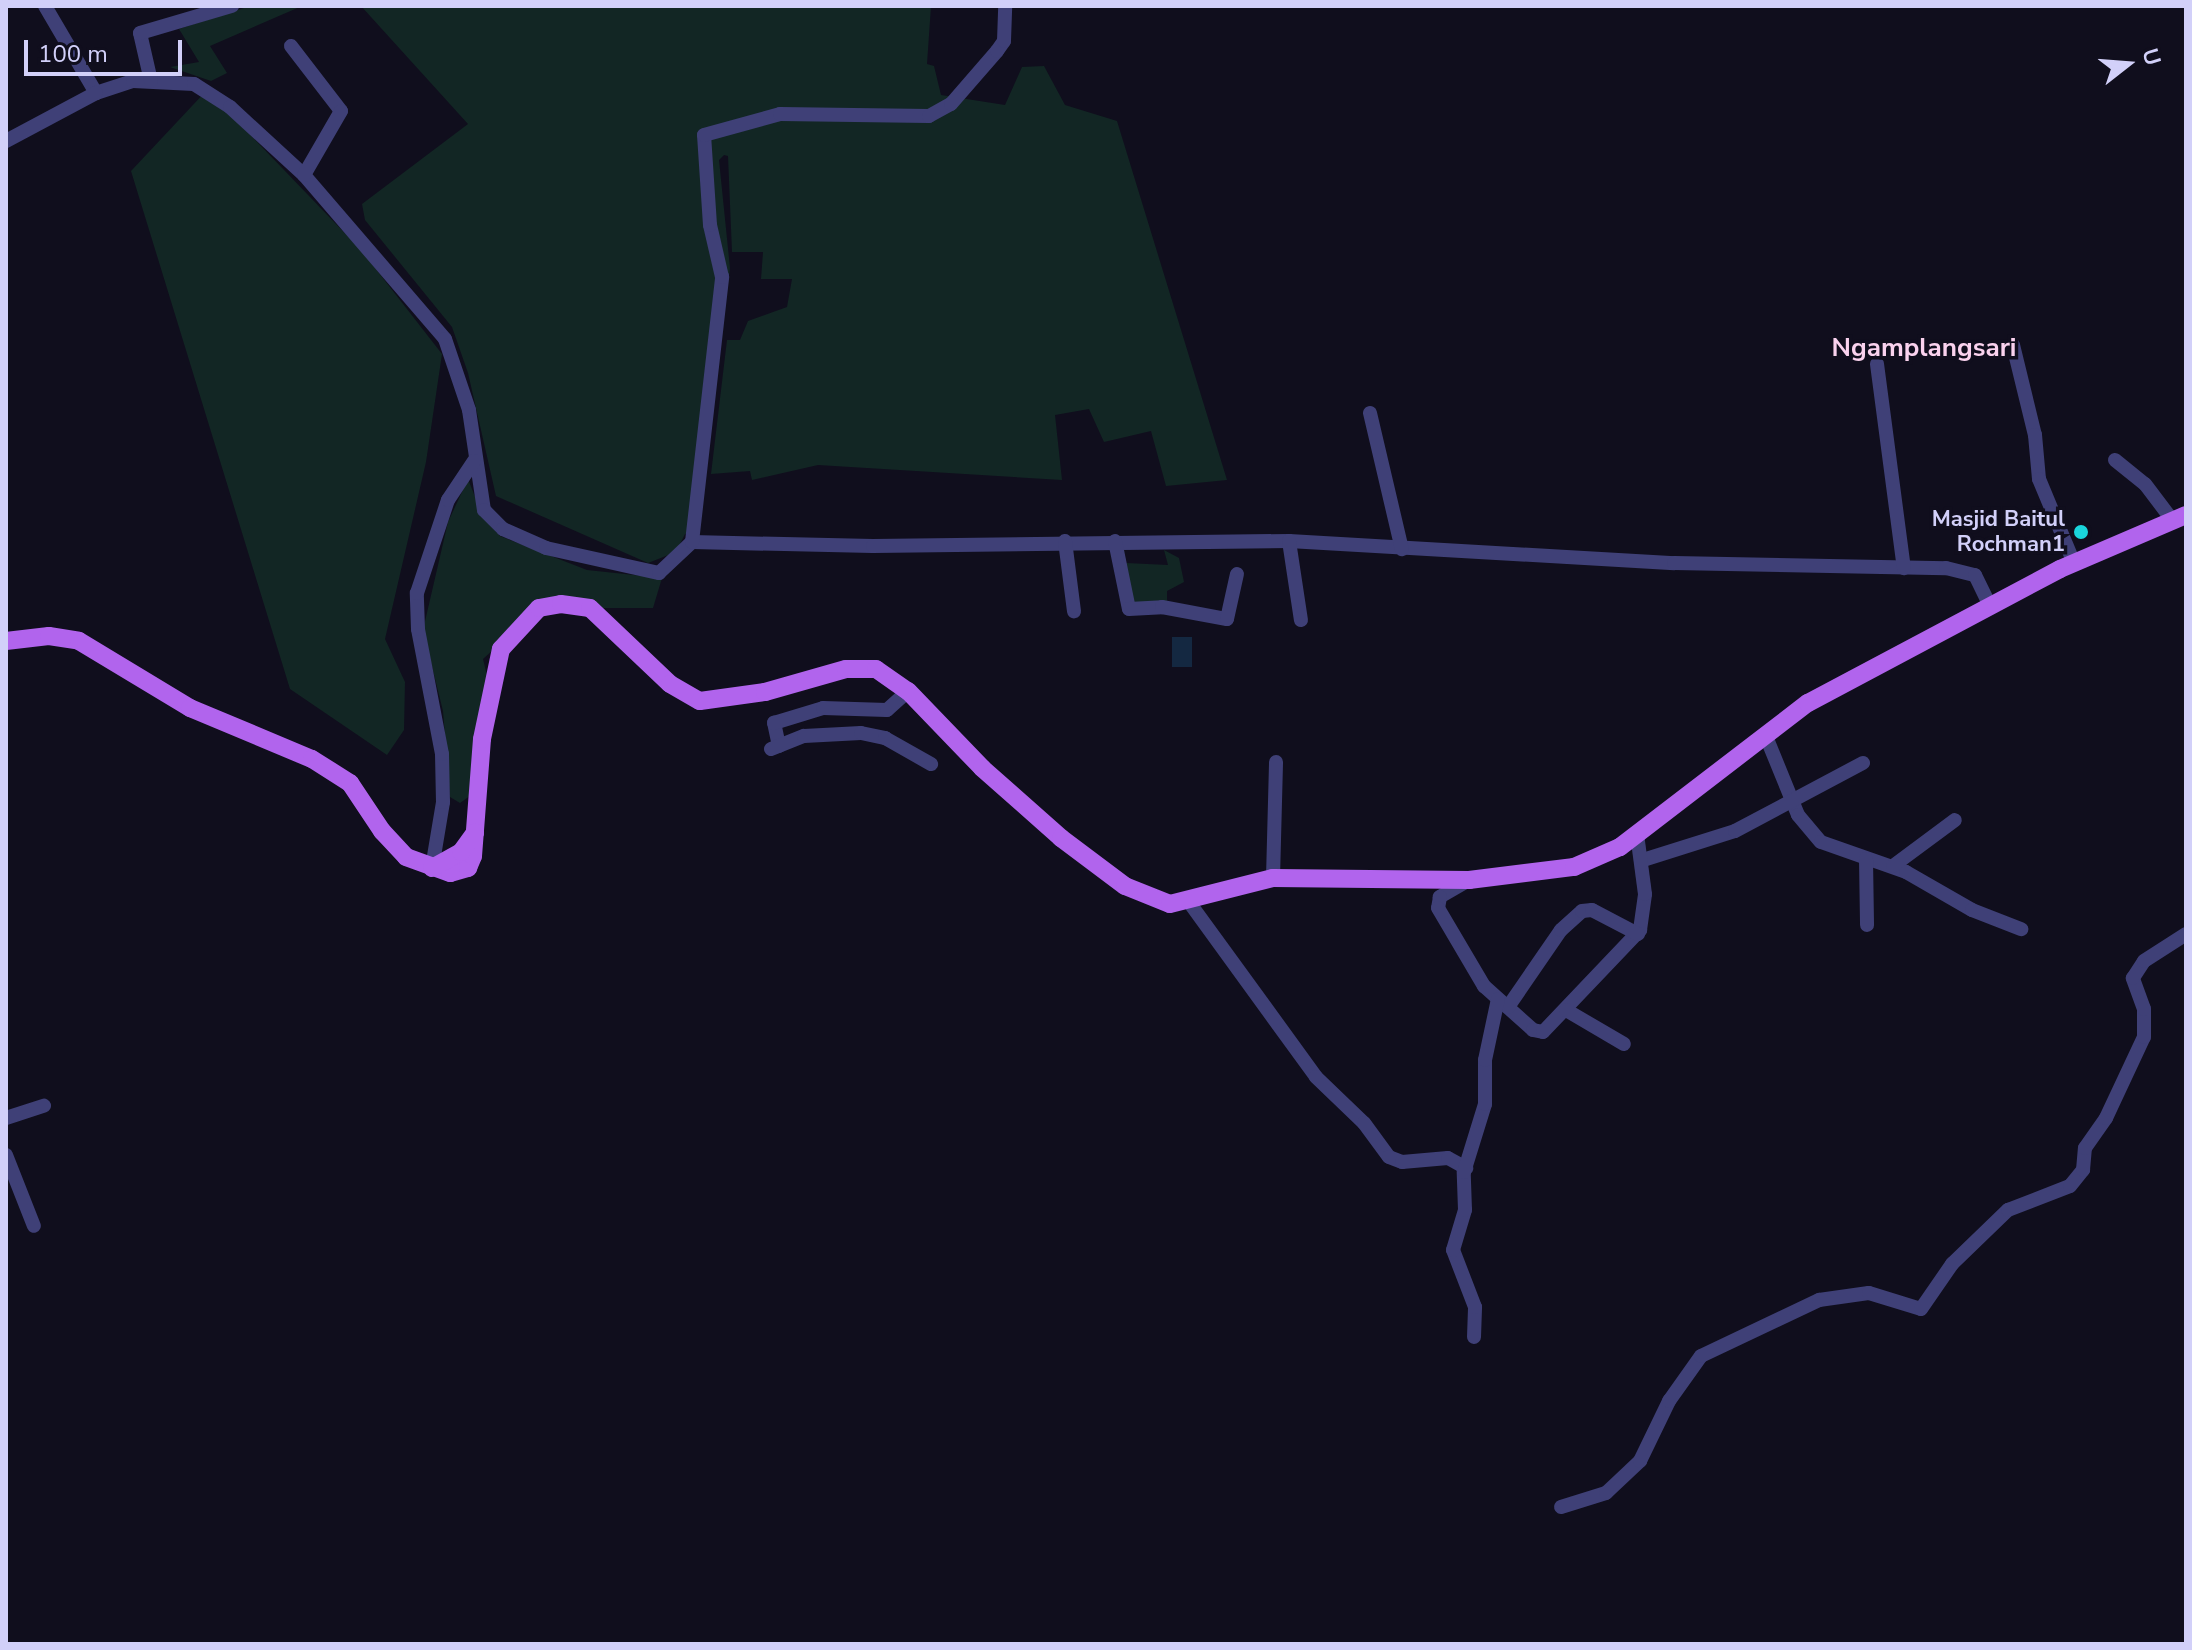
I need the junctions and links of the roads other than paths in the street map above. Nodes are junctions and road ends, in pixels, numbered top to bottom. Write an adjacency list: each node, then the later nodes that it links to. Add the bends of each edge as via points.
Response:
1 (45, 6): 6 (street)
2 (232, 6): 5 (street, via 140,33)
3 (1005, 6): 18 (street, via 1004,41 943,110 929,116 780,114 704,135 710,225 722,277)
4 (291, 46): 8 (street, via 341,111)
5 (151, 81): 6 (street); 8 (street, via 207,90)
6 (96, 93): 7 (street)
7 (6, 141)
8 (304, 175): 13 (street, via 445,339 469,410)
9 (2013, 345): 20 (street, via 2035,435 2039,479)
10 (1877, 364): 21 (street)
11 (1370, 413): 19 (street)
12 (2115, 460): 14 (street)
13 (474, 461): 18 (street, via 484,510 492,521 546,548 659,573); 38 (street, via 448,500 417,593 418,629 442,754 443,802)
14 (2179, 518): 20 (main road)
15 (1065, 541): 16 (street); 18 (street, via 873,546); 24 (street)
16 (1115, 541): 17 (street); 22 (street, via 1129,609 1162,607 1227,619)
17 (1289, 541): 19 (street); 25 (street)
18 (692, 542)
19 (1402, 549): 21 (street)
20 (2074, 563): 23 (main road)
21 (1904, 568): 23 (street, via 1971,572)
22 (1237, 574)
23 (1990, 606): 28 (main road, via 1808,703)
24 (1074, 611)
25 (1301, 620)
26 (6, 641): 38 (main road, via 49,636 79,641 190,708 312,759 350,783 406,857)
27 (908, 691): 31 (street, via 887,710 823,708 774,723 775,748 804,736 861,733 885,738); 38 (main road, via 889,674 858,667 765,692 700,701 670,684 605,617 590,608 547,606 520,623 501,649 482,739 475,832 461,852); 41 (main road, via 982,768 1083,856 1151,900)
28 (1765, 734): 32 (street); 34 (main road)
29 (1276, 762): 39 (street)
30 (1863, 763): 32 (street)
31 (931, 764)
32 (1791, 801): 35 (street, via 1804,826 1821,842); 36 (street, via 1735,831)
33 (1955, 820): 37 (street)
34 (1637, 834): 36 (street); 40 (main road, via 1574,867)
35 (1866, 859): 37 (street); 42 (street)
36 (1643, 860): 44 (street, via 1645,894)
37 (1893, 866): 43 (street, via 1970,909)
38 (432, 868)
39 (1273, 878): 40 (main road); 41 (main road)
40 (1469, 880): 46 (street, via 1440,897 1438,908 1466,963)
41 (1189, 902): 52 (street, via 1316,1077 1364,1123 1389,1157 1402,1162 1442,1158)
42 (1867, 925)
43 (2021, 929)
44 (1638, 934): 46 (street, via 1592,910 1582,911); 47 (street)
45 (2186, 934): 55 (street, via 2144,961 2133,978 2144,1009 2144,1037 2106,1118 2085,1148 2083,1170 2070,1186 2008,1210 1952,1264 1921,1309 1869,1293 1819,1300 1701,1356 1669,1401 1640,1461 1606,1493)
46 (1503, 1003): 47 (street, via 1539,1033); 52 (street, via 1485,1060 1485,1104)
47 (1566, 1010): 48 (street)
48 (1624, 1044)
49 (44, 1106): 50 (street)
50 (6, 1118)
51 (6, 1155): 53 (street)
52 (1466, 1168): 54 (street, via 1465,1210 1453,1254 1475,1307)
53 (34, 1226)
54 (1474, 1337)
55 (1561, 1507)

